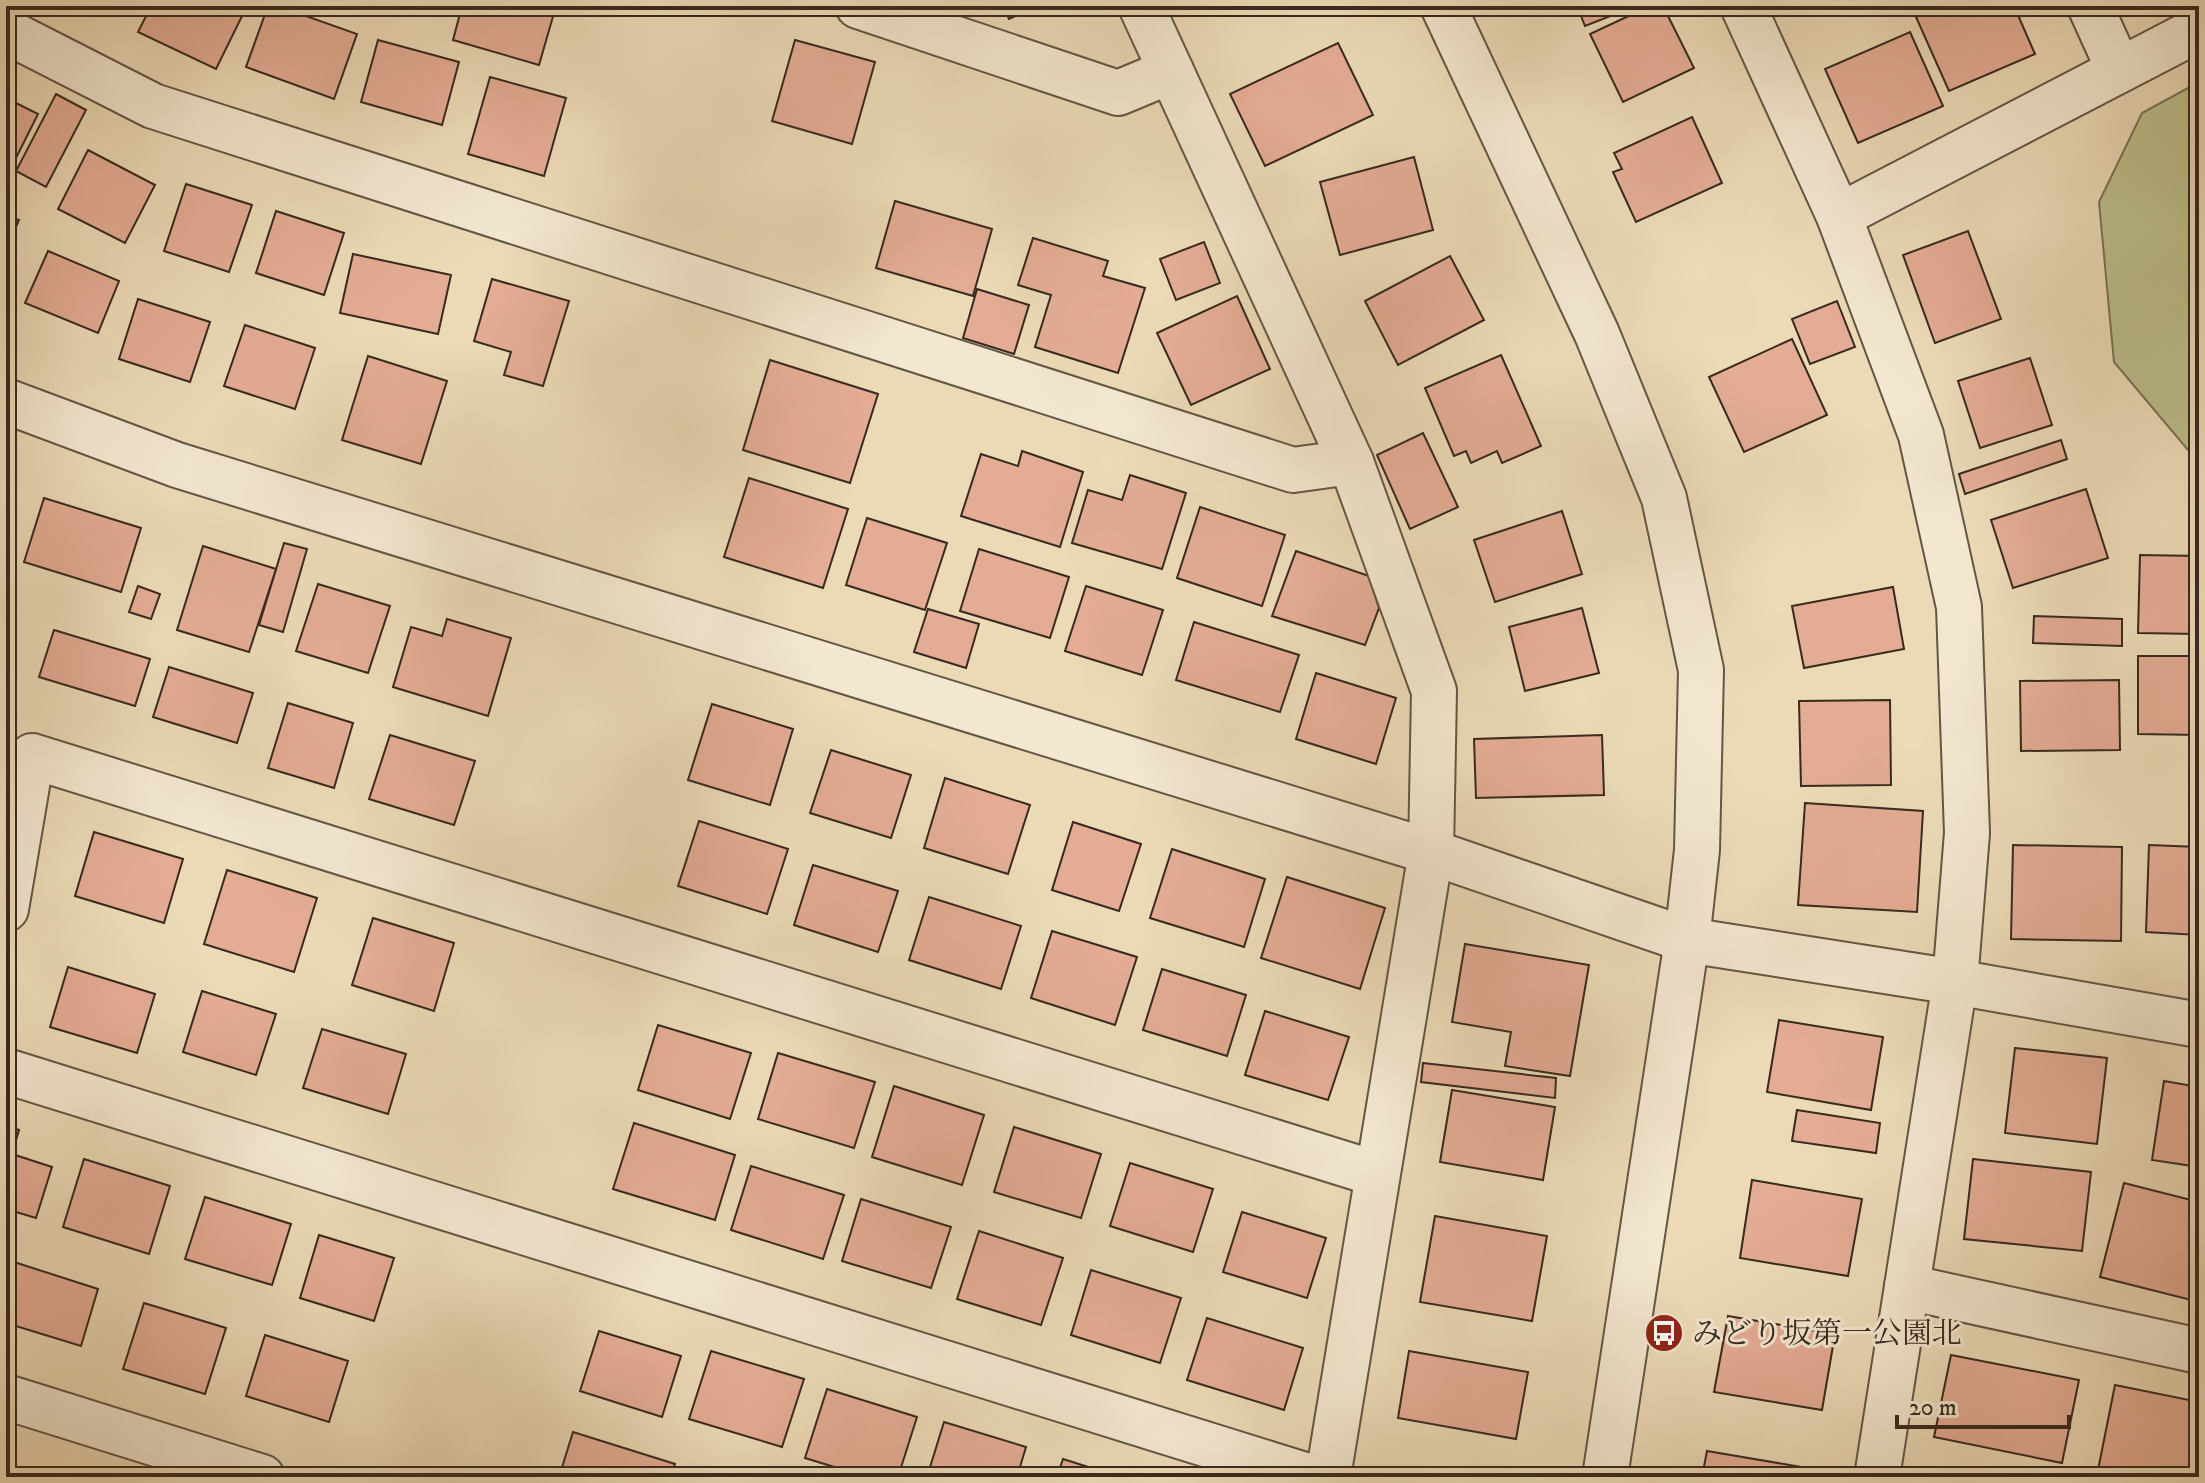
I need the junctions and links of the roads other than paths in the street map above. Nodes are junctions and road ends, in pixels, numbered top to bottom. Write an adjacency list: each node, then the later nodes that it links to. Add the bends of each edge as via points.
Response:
1 (858, 6): 9 (street, via 1118,93)
2 (1141, 6): 9 (street)
3 (1443, 6): 15 (street, via 1597,334 1664,498 1701,670 1697,850)
4 (1743, 6): 10 (street)
5 (2090, 6): 8 (street)
6 (2199, 29): 8 (street)
7 (6, 31): 12 (street, via 153,106 1293,470)
8 (2119, 70): 10 (street)
9 (1171, 71): 12 (street)
10 (1839, 216): 16 (street, via 1921,435 1959,607 1967,833)
11 (6, 401): 13 (street, via 177,465)
12 (1351, 462): 13 (street, via 1434,691)
13 (1431, 852): 15 (street); 19 (street)
14 (6, 909): 19 (street, via 32,756)
15 (1687, 940): 16 (street); 26 (street)
16 (1955, 982): 17 (street); 20 (street)
17 (2199, 1025)
18 (6, 1071): 24 (street)
19 (1377, 1174): 25 (street)
20 (1907, 1287): 21 (street); 27 (street)
21 (2199, 1351)
22 (6, 1397): 23 (street)
23 (262, 1477)
24 (1311, 1477)
25 (1328, 1477)
26 (1605, 1477)
27 (1877, 1477)

